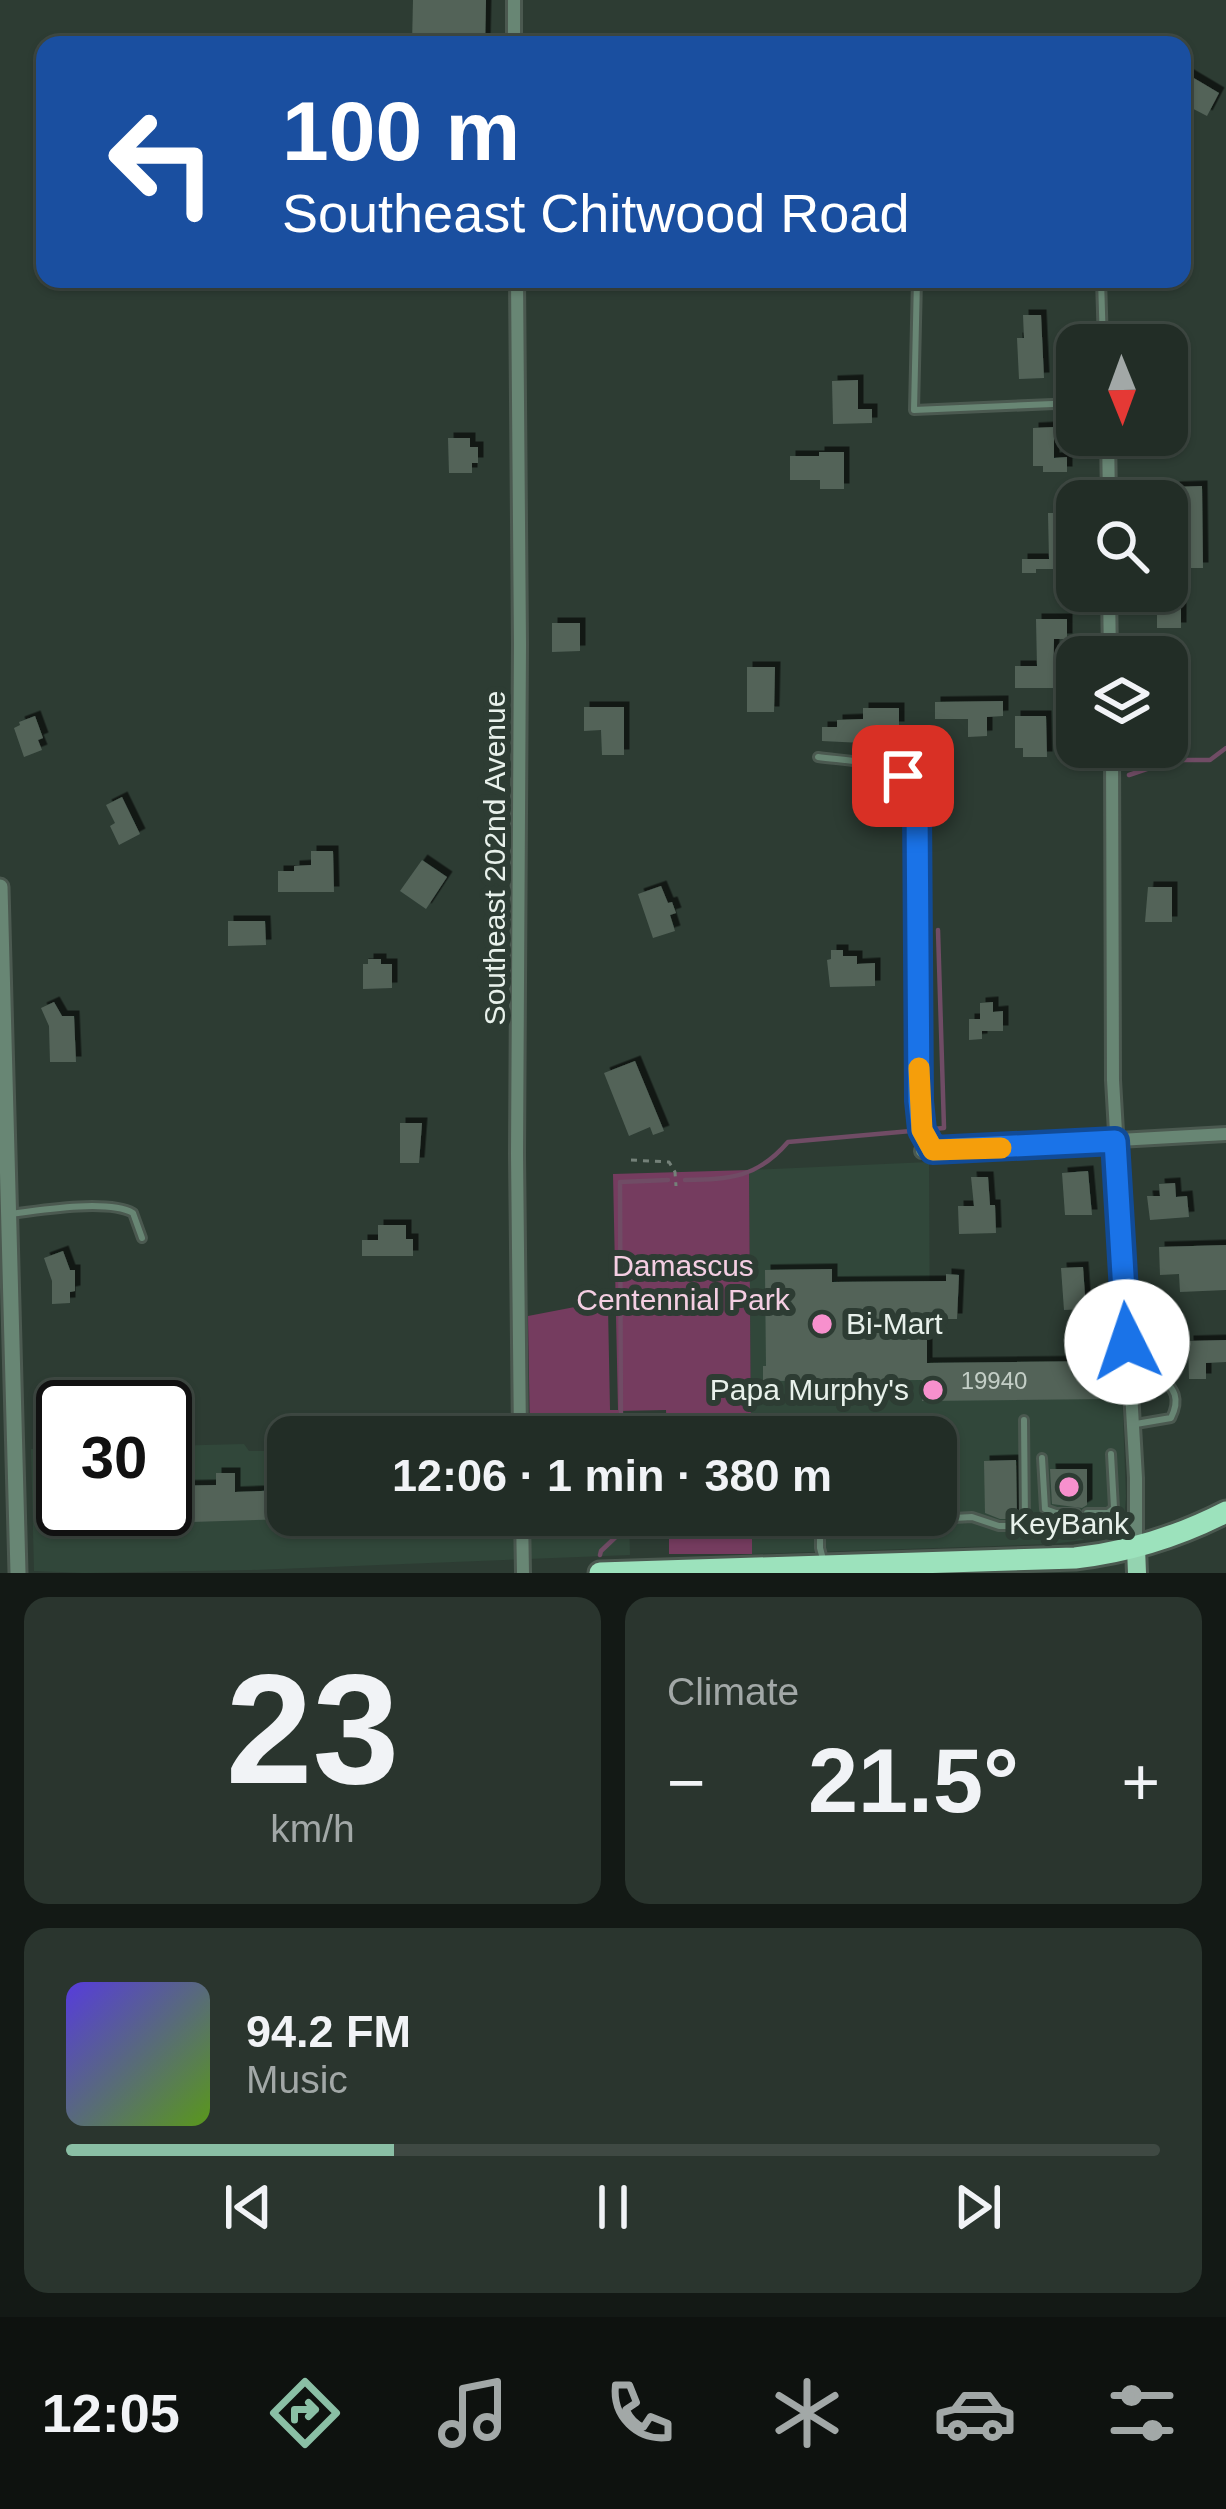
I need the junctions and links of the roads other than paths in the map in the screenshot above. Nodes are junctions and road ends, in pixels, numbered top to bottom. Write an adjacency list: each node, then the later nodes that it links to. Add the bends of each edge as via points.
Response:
1 (514, 0): 2 (street)
2 (514, 36)
3 (517, 288): 18 (street, Southeast 202nd Avenue)
4 (917, 288): 7 (lane, via 914,410)
5 (1101, 288): 6 (lane)
6 (1102, 324)
7 (1056, 404)
8 (818, 758): 13 (lane, via 885,766 916,790 919,1101)
9 (1112, 768): 12 (street)
10 (0, 887): 14 (street)
11 (1226, 1134): 12 (street)
12 (1115, 1141): 13 (street); 17 (street)
13 (928, 1151)
14 (8, 1215): 15 (lane, via 124,1208); 16 (street)
15 (142, 1238)
16 (4, 1264): 31 (street)
17 (1129, 1371): 20 (street); 20 (lane, via 1158,1371 1177,1405 1171,1418)
18 (520, 1416)
19 (1024, 1420): 26 (lane, via 1025,1522)
20 (1133, 1424): 29 (street)
21 (1112, 1454): 25 (lane, via 1114,1508)
22 (1042, 1458): 24 (lane, via 1045,1509)
23 (1226, 1512): 29 (highway)
24 (1076, 1513)
25 (1088, 1513)
26 (957, 1518)
27 (522, 1536): 32 (street)
28 (820, 1536): 30 (lane)
29 (1136, 1547): 30 (highway, via 1042,1561); 34 (main road)
30 (824, 1567): 33 (highway)
31 (18, 1573)
32 (523, 1573)
33 (600, 1573)
34 (1137, 1573)

